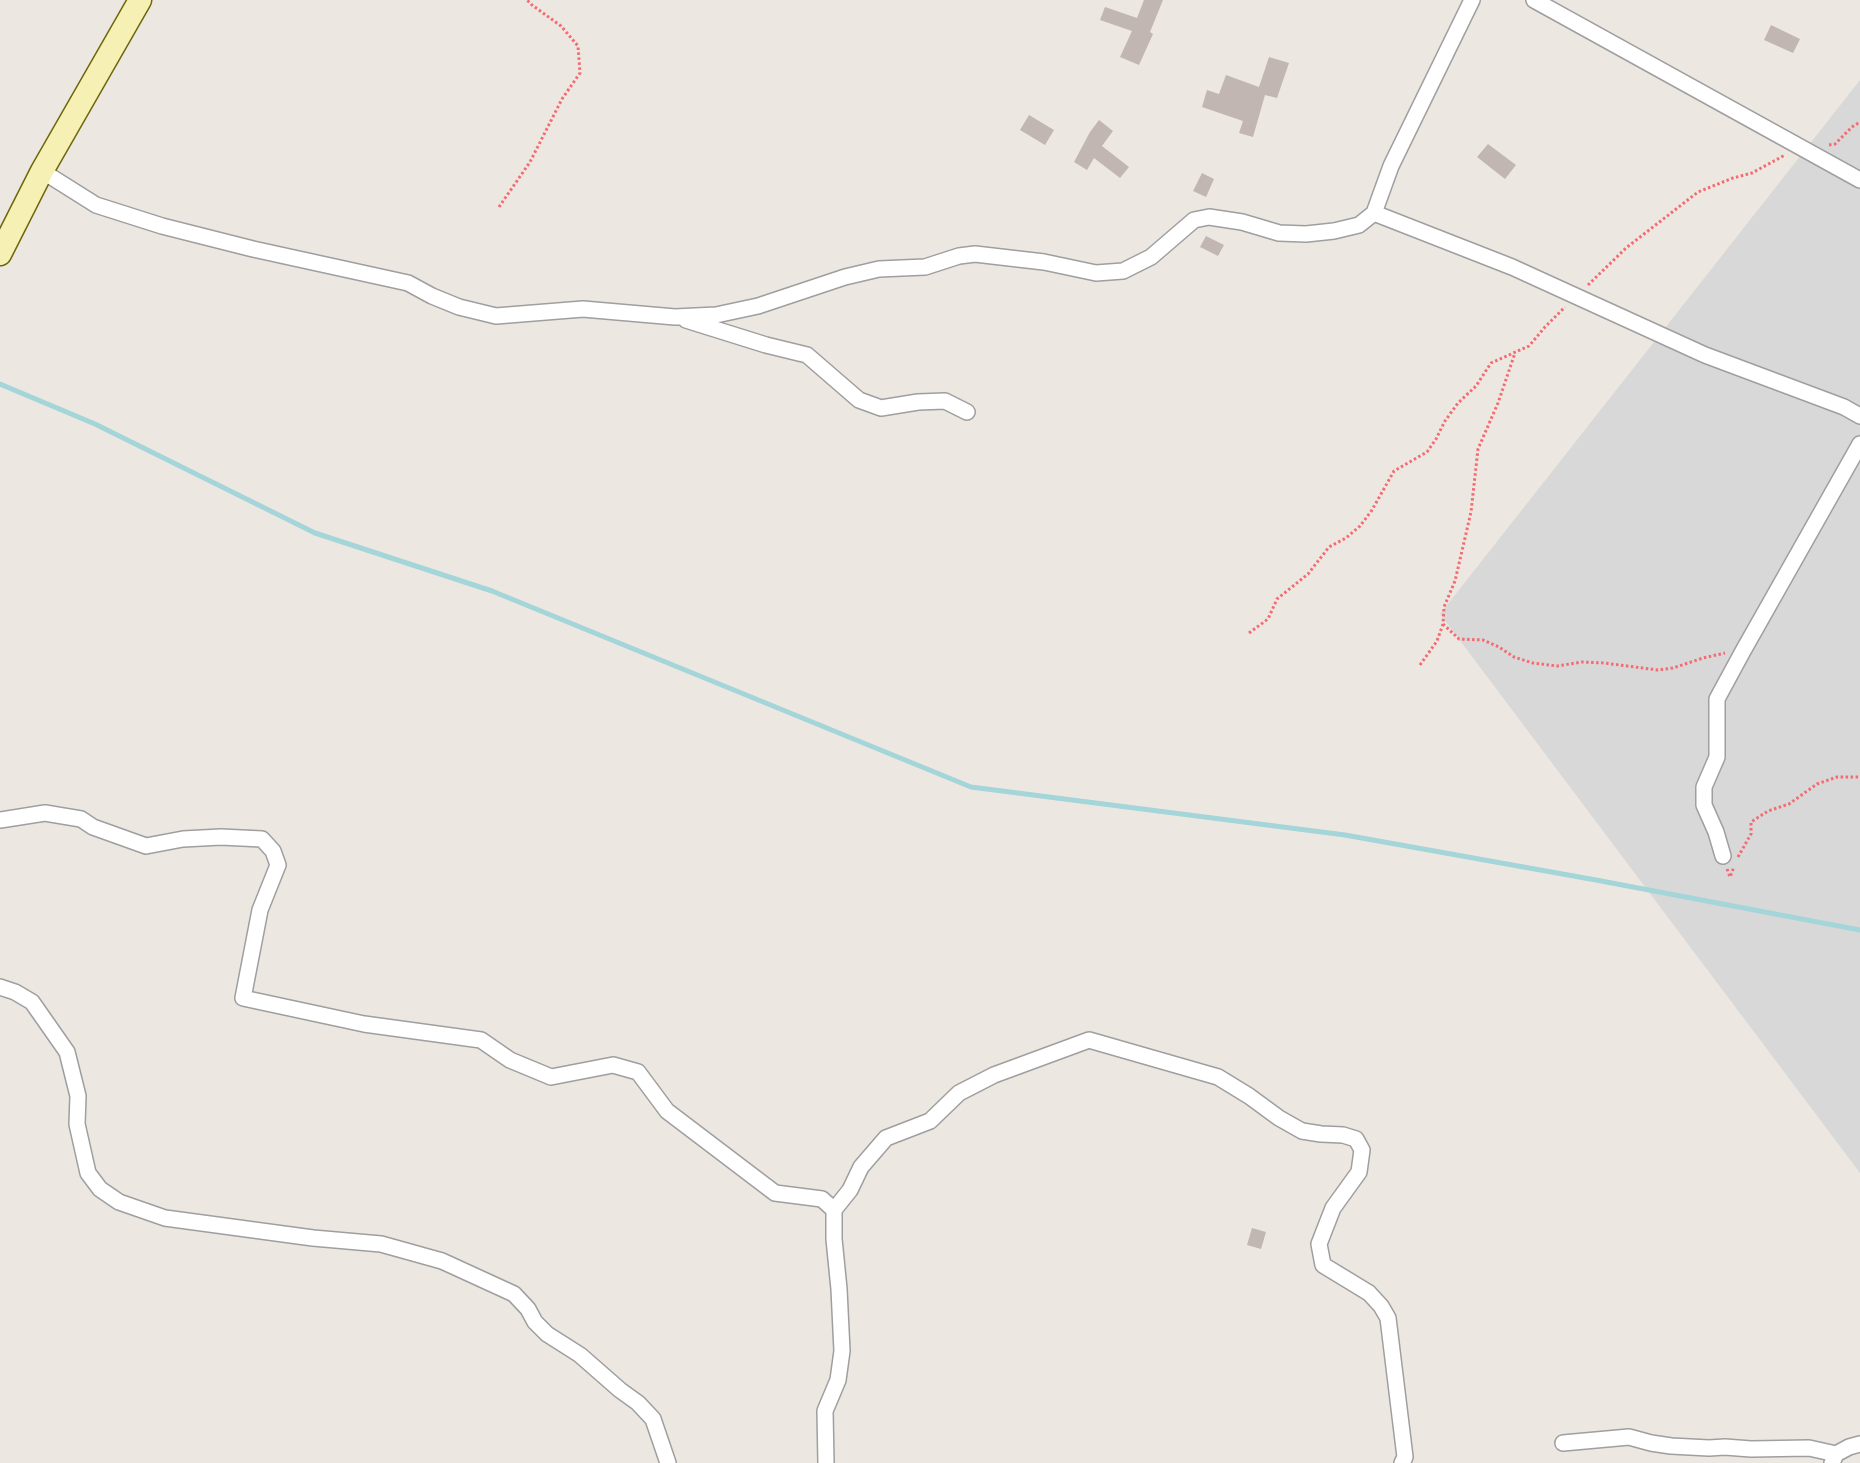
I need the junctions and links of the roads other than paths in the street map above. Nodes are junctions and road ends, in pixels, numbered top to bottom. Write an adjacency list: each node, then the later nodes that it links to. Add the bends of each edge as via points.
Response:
1 (140, 0): 4 (street)
2 (1472, 0): 6 (street, via 1391,166)
3 (1534, 0): 5 (street)
4 (42, 171): 7 (street); 8 (street, via 96,205 253,249 408,283 459,307 496,316 583,309)
5 (1860, 180)
6 (1374, 213): 8 (street, via 1359,225 1306,234 1279,233 1209,217 1194,220 1150,257 1123,270 1096,273 1044,262 975,254 926,267 879,269 845,277 758,306); 10 (street, via 1512,267 1705,355 1844,407)
7 (0, 254)
8 (675, 317): 9 (street, via 807,355 859,400 881,408 944,401)
9 (967, 412)
10 (1860, 416)
11 (1860, 444): 13 (street, via 1717,699 1717,757 1704,787 1704,805)
12 (0, 820): 15 (street, via 45,813 82,819 93,827 146,846 183,839 262,839 273,851 278,865 260,910 243,998 364,1024 480,1040 510,1060 551,1077 613,1065 638,1072 668,1111 774,1193 822,1199)
13 (1723, 856)
14 (0, 987): 19 (street, via 32,1002 68,1052 78,1096 77,1124 88,1173 100,1189 119,1202 165,1218 381,1244 442,1261 514,1294 547,1334 580,1355 638,1403 652,1420)
15 (834, 1210): 20 (street, via 842,1351 838,1380 825,1411); 21 (street, via 850,1190 861,1167 886,1138 930,1121 959,1093 994,1075 1089,1040 1218,1078 1302,1131 1356,1139 1362,1150 1359,1172 1333,1208 1319,1244 1323,1265 1369,1293 1388,1318 1405,1457)
16 (1563, 1443): 18 (street, via 1629,1437 1671,1446 1809,1448)
17 (1860, 1444): 18 (street, via 1849,1447)
18 (1834, 1458)
19 (668, 1463)
20 (826, 1463)
21 (1402, 1463)

